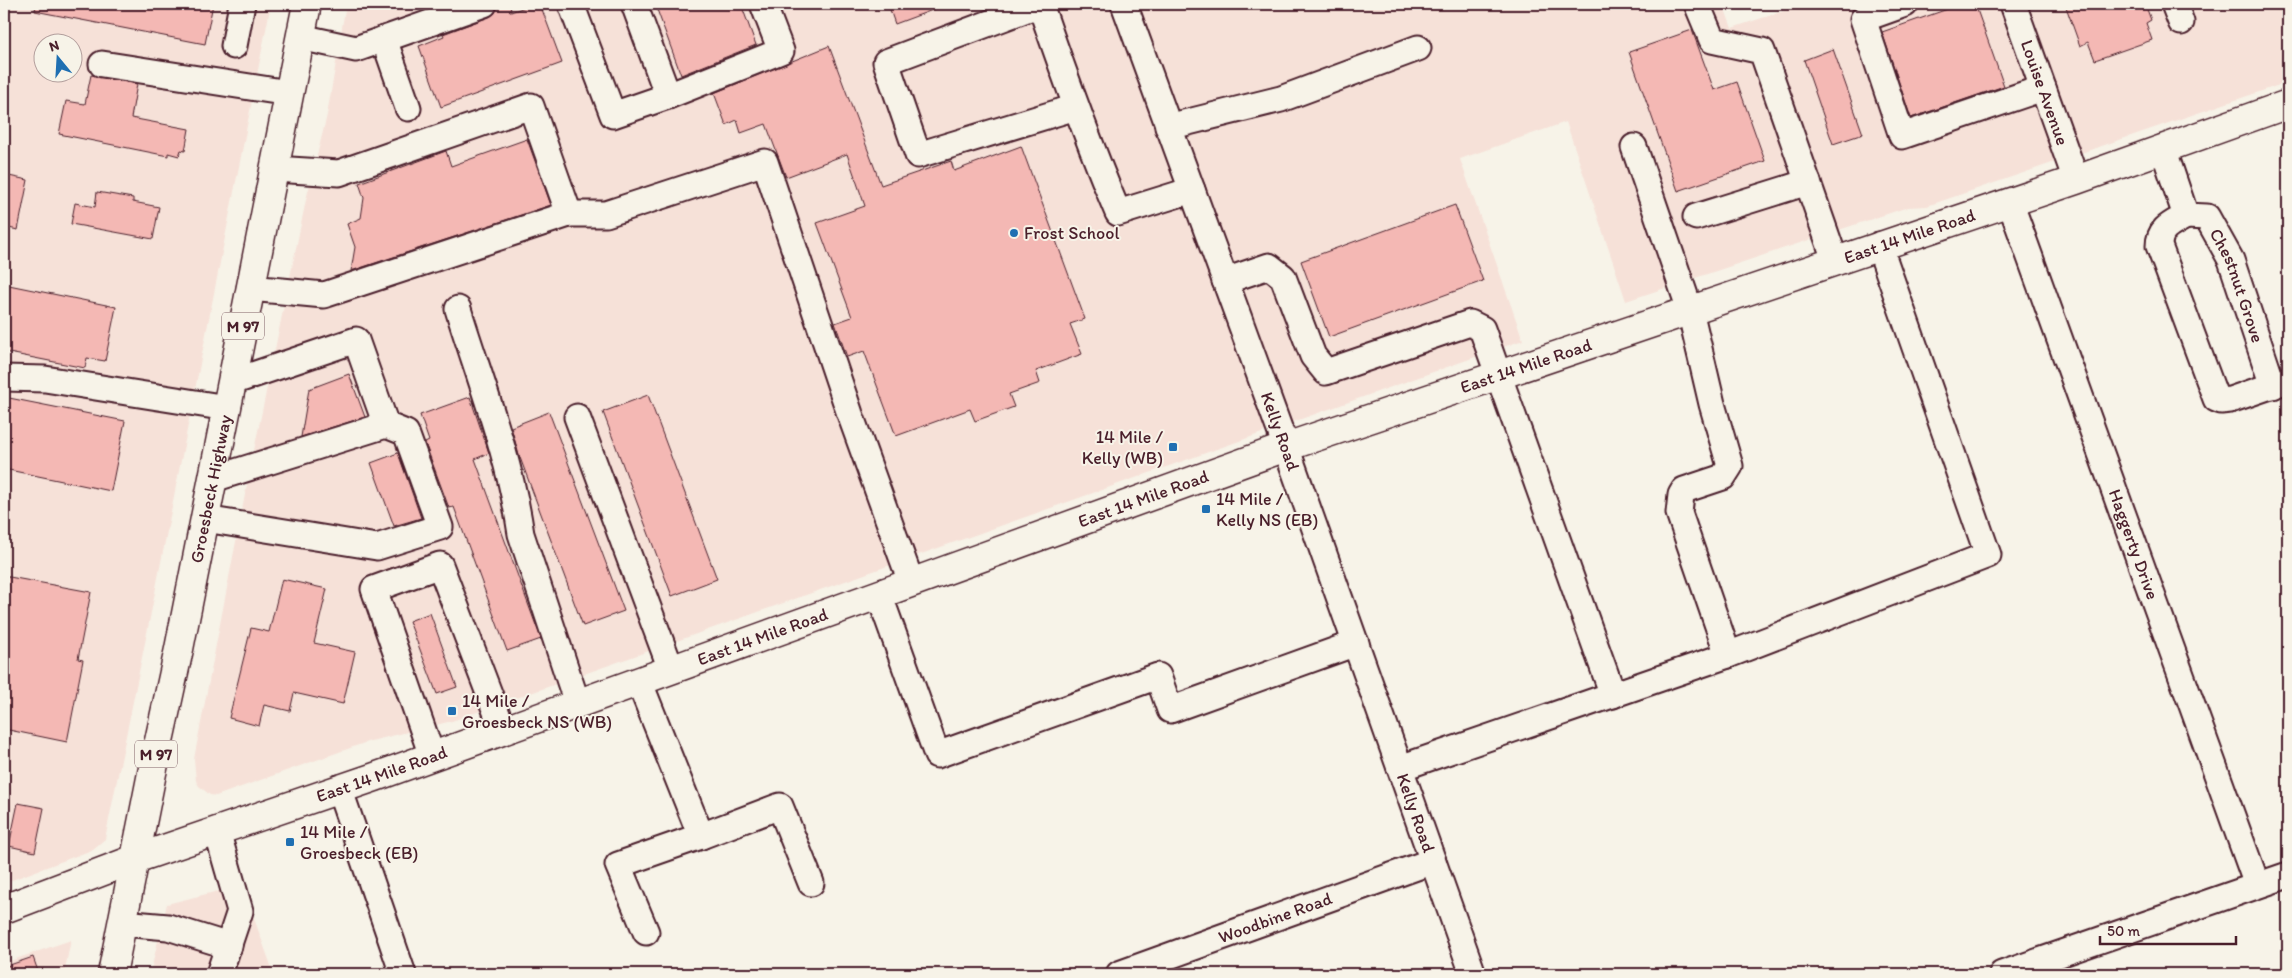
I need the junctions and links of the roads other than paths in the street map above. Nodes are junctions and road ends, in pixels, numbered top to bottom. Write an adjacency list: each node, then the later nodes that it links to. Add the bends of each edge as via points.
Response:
1 (242, 4): 13 (street)
2 (307, 4): 11 (main road, Groesbeck Highway / M 97)
3 (484, 4): 12 (street)
4 (571, 4): 18 (street, via 613,115)
5 (634, 4): 18 (street)
6 (764, 4): 18 (street, via 781,51)
7 (1124, 4): 22 (street, Kelly Road)
8 (1696, 4): 27 (street, via 1712,40 1762,51)
9 (1905, 4): 16 (street, via 1863,19 1902,136)
10 (2013, 4): 16 (street, Louise Avenue)
11 (300, 37): 12 (street, via 356,49); 17 (main road, Groesbeck Highway / M 97)
12 (384, 39): 21 (street)
13 (234, 46)
14 (1418, 48): 22 (street, via 1281,99)
15 (102, 64): 17 (street)
16 (2043, 88): 26 (street, Louise Avenue)
17 (289, 93): 25 (main road, Groesbeck Highway / M 97)
18 (668, 96)
19 (2288, 104): 24 (main road, East 14 Mile Road)
20 (1076, 107): 20 (street, via 918,155 886,62 1040,4); 28 (street, via 1118,213)
21 (408, 108)
22 (1168, 126): 28 (street, Kelly Road)
23 (1634, 146): 38 (street)
24 (2163, 148): 26 (main road, East 14 Mile Road); 31 (street, Chestnut Grove)
25 (274, 169): 30 (street, via 339,173 531,106); 36 (main road, Groesbeck Highway / M 97)
26 (2076, 180): 29 (main road, East 14 Mile Road)
27 (1808, 182): 32 (street); 34 (street)
28 (1192, 190): 35 (street, Kelly Road)
29 (2010, 202): 33 (main road, East 14 Mile Road); 67 (street, Haggerty Drive)
30 (569, 214): 36 (street, via 324,295); 49 (street, via 606,214 765,162)
31 (2186, 216): 42 (street, Chestnut Grove, via 2207,218 2231,260); 42 (street, via 2165,228 2159,236 2159,246 2216,399 2230,400)
32 (1696, 217)
33 (1879, 245): 34 (main road, East 14 Mile Road); 52 (street, via 1988,555)
34 (1835, 260): 38 (main road, East 14 Mile Road)
35 (1225, 281): 39 (street, via 1269,266 1283,277 1313,356 1326,372 1470,323 1482,329); 46 (street, Kelly Road)
36 (250, 288): 41 (main road, Groesbeck Highway / M 97)
37 (458, 309): 56 (street, via 497,432 521,534)
38 (1690, 310): 39 (main road, East 14 Mile Road); 52 (street, via 1730,466 1723,477 1684,490 1679,513)
39 (1499, 377): 46 (main road, East 14 Mile Road); 55 (street)
40 (4, 378): 43 (street, via 45,379)
41 (232, 382): 43 (main road, Groesbeck Highway / M 97); 45 (street, via 356,340)
42 (2280, 383)
43 (226, 408): 47 (main road, Groesbeck Highway / M 97)
44 (577, 417): 53 (street)
45 (386, 424): 47 (street); 48 (street, via 406,433 440,527 377,547)
46 (1286, 448): 49 (main road, East 14 Mile Road); 51 (street, Kelly Road)
47 (213, 479): 48 (main road, Groesbeck Highway / M 97)
48 (205, 519): 63 (main road, Groesbeck Highway / M 97)
49 (911, 582): 50 (main road, East 14 Mile Road)
50 (879, 594): 51 (street, via 937,755 1158,676 1170,710); 53 (main road, East 14 Mile Road)
51 (1356, 644): 59 (street, Kelly Road)
52 (1728, 655): 55 (street)
53 (671, 669): 54 (main road, East 14 Mile Road)
54 (639, 681): 56 (main road, East 14 Mile Road); 62 (street)
55 (1613, 695): 59 (street)
56 (577, 703): 57 (main road, East 14 Mile Road)
57 (503, 730): 58 (main road, East 14 Mile Road); 58 (street, via 440,564 374,588)
58 (432, 756): 60 (main road, East 14 Mile Road)
59 (1400, 768): 64 (street, Kelly Road)
60 (339, 788): 61 (main road, East 14 Mile Road); 75 (street)
61 (217, 830): 63 (main road, East 14 Mile Road); 71 (street, via 240,911)
62 (701, 836): 66 (street, via 780,806); 70 (street, via 618,865)
63 (135, 859): 68 (main road, East 14 Mile Road); 69 (main road, Groesbeck Highway / M 97)
64 (1433, 860): 76 (street, Woodbine Road); 77 (street, Kelly Road)
65 (2288, 875): 67 (street)
66 (811, 883)
67 (2257, 886): 72 (street)
68 (4, 909)
69 (122, 923): 71 (street, via 168,927); 73 (main road, Groesbeck Highway / M 97)
70 (646, 932)
71 (229, 946): 74 (street)
72 (2064, 964): 78 (street)
73 (112, 974)
74 (219, 974)
75 (403, 974)
76 (1118, 974)
77 (1473, 974)
78 (2002, 974)

